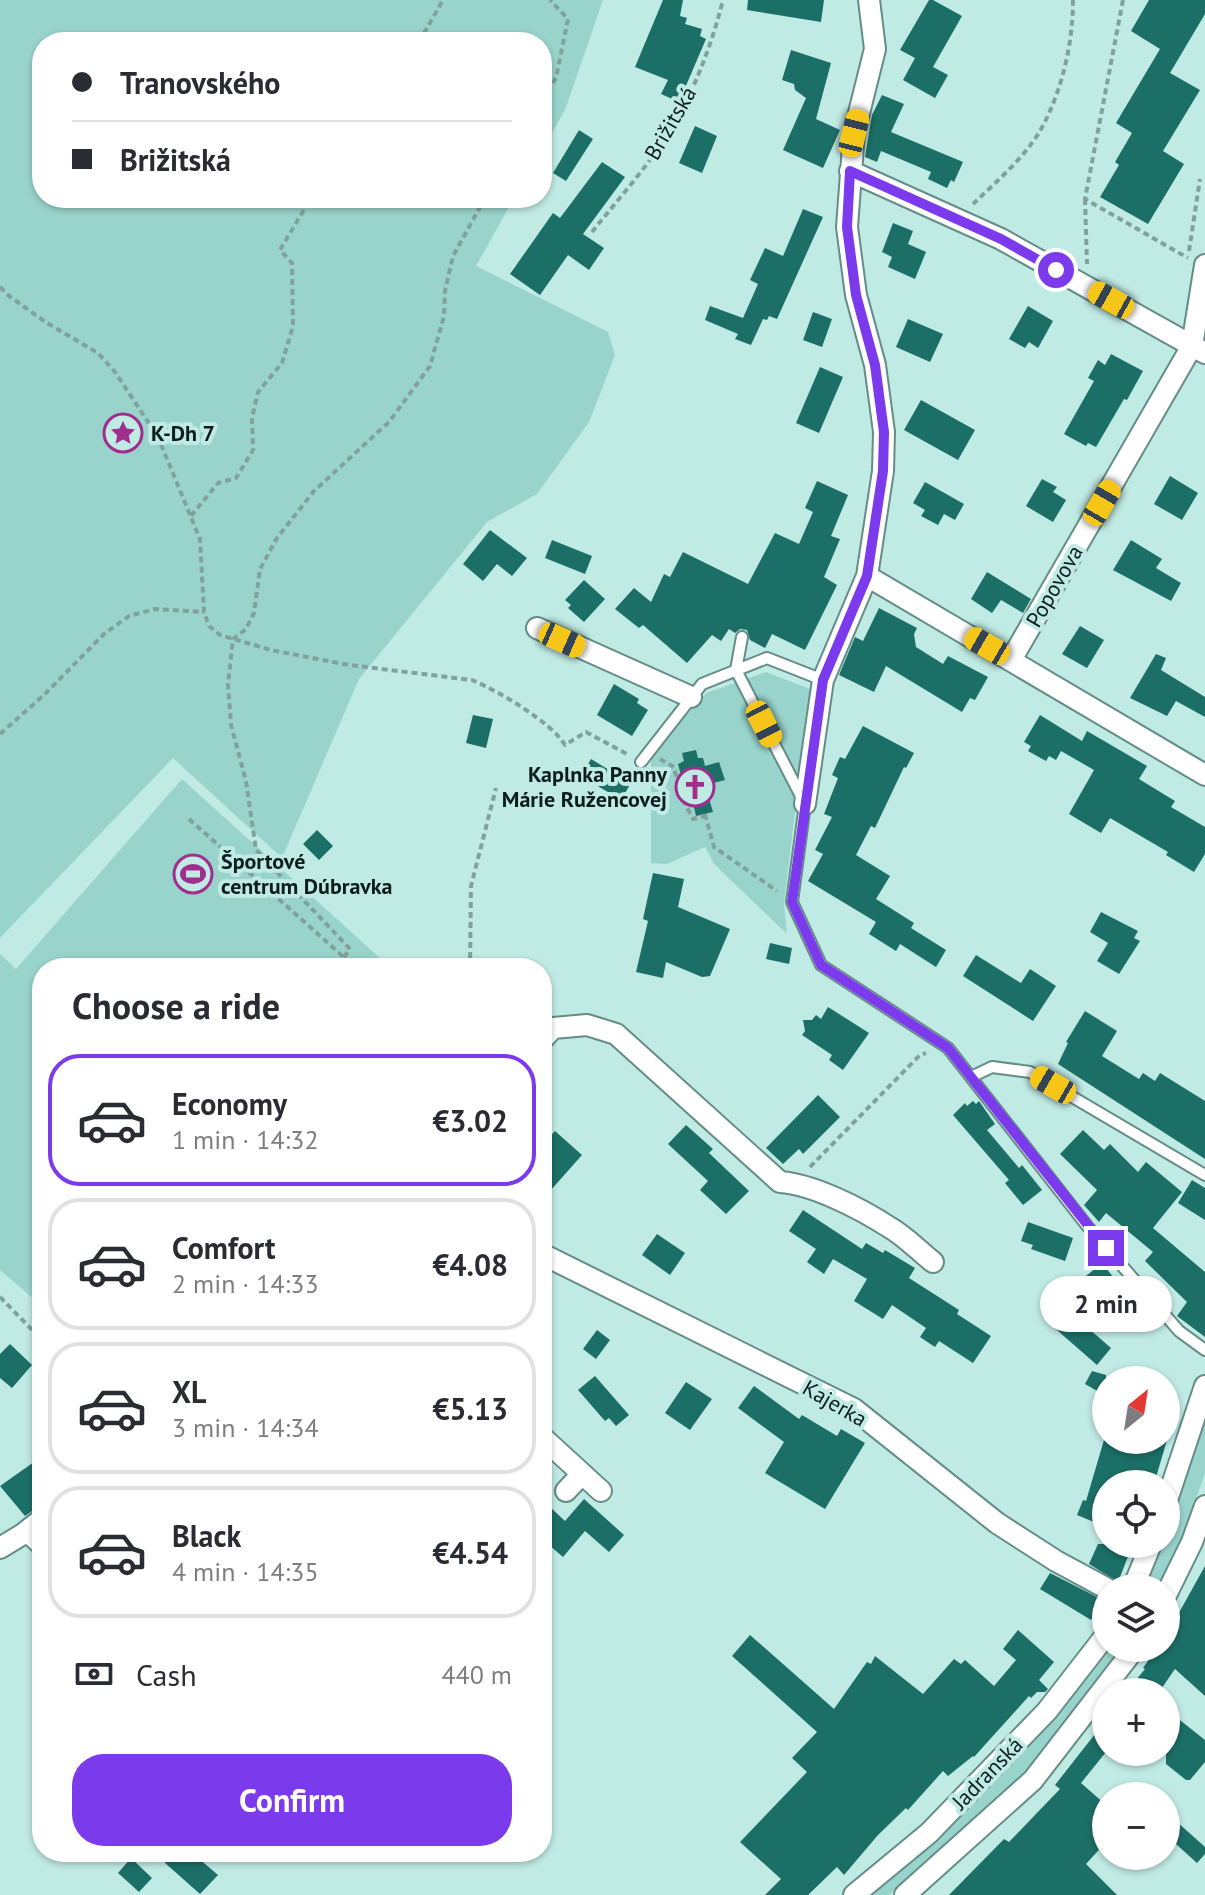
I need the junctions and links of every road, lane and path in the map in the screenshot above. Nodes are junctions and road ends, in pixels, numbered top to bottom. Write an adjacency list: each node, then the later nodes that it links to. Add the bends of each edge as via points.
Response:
1 (443, 0): 7 (path)
2 (550, 0): 8 (path, via 568,19)
3 (723, 0): 15 (path, Brižitská, via 684,108)
4 (869, 0): 9 (street, via 875,49)
5 (1073, 0): 14 (path, via 1073,28 1059,84 1040,131)
6 (1123, 0): 11 (path)
7 (425, 32)
8 (552, 84)
9 (850, 171): 14 (street); 21 (street, via 847,227 884,432)
10 (1200, 179): 16 (path)
11 (1085, 199): 16 (path); 17 (path, via 1087,272)
12 (305, 208): 20 (path, via 280,250 292,263 293,326 282,363 258,392 253,450 236,478 218,483)
13 (479, 208): 25 (path, via 453,256 430,366 389,422 314,491 277,538 260,569 254,613)
14 (957, 219): 19 (street)
15 (592, 232)
16 (1193, 264): 19 (street)
17 (1077, 265)
18 (0, 287): 20 (path, via 98,353 115,372 158,437)
19 (1199, 350): 26 (street, Popovova)
20 (191, 516): 22 (path, via 200,539)
21 (867, 576): 26 (street); 28 (street)
22 (204, 612): 25 (path, via 209,626); 30 (path, via 155,609 129,616)
23 (537, 628): 29 (street)
24 (742, 637): 27 (lane)
25 (233, 639): 31 (path, via 349,665 472,680 540,722 565,745 586,732); 37 (path, via 231,725 256,850 350,949)
26 (1011, 660): 32 (street)
27 (736, 670): 28 (lane, via 767,658); 29 (lane, via 702,684); 34 (lane)
28 (823, 680): 34 (street)
29 (691, 697): 31 (lane)
30 (0, 734)
31 (641, 762): 36 (path, via 658,757 674,767 680,794 693,819 705,815 714,847)
32 (1205, 775)
33 (496, 788): 38 (path, via 471,886)
34 (805, 804): 36 (lane)
35 (189, 819): 37 (path)
36 (792, 902): 40 (lane, via 821,965)
37 (344, 957)
38 (470, 958)
39 (552, 1029): 43 (street, via 587,1025 616,1034 780,1182)
40 (948, 1048): 41 (lane); 43 (path, via 920,1055)
41 (971, 1077): 42 (lane, via 992,1067 1030,1072); 48 (lane, via 1088,1227 1179,1331)
42 (1205, 1175)
43 (794, 1183): 45 (street, via 891,1227)
44 (552, 1259): 61 (street, Kajerka, via 854,1409 997,1523)
45 (933, 1262)
46 (0, 1297): 47 (path)
47 (32, 1330)
48 (1205, 1350)
49 (1205, 1386): 51 (street)
50 (552, 1446): 52 (street)
51 (1177, 1470)
52 (582, 1474): 53 (street); 54 (street)
53 (566, 1491)
54 (601, 1491)
55 (1205, 1506): 60 (street)
56 (32, 1527): 57 (street)
57 (23, 1534): 58 (lane); 59 (street)
58 (32, 1543)
59 (0, 1548)
60 (1176, 1574)
61 (1092, 1580)
62 (1092, 1653): 64 (street, Jadranská, via 1047,1711 929,1833)
63 (1124, 1662): 65 (street, Jadranská, via 1033,1780)
64 (854, 1895)
65 (905, 1895)

